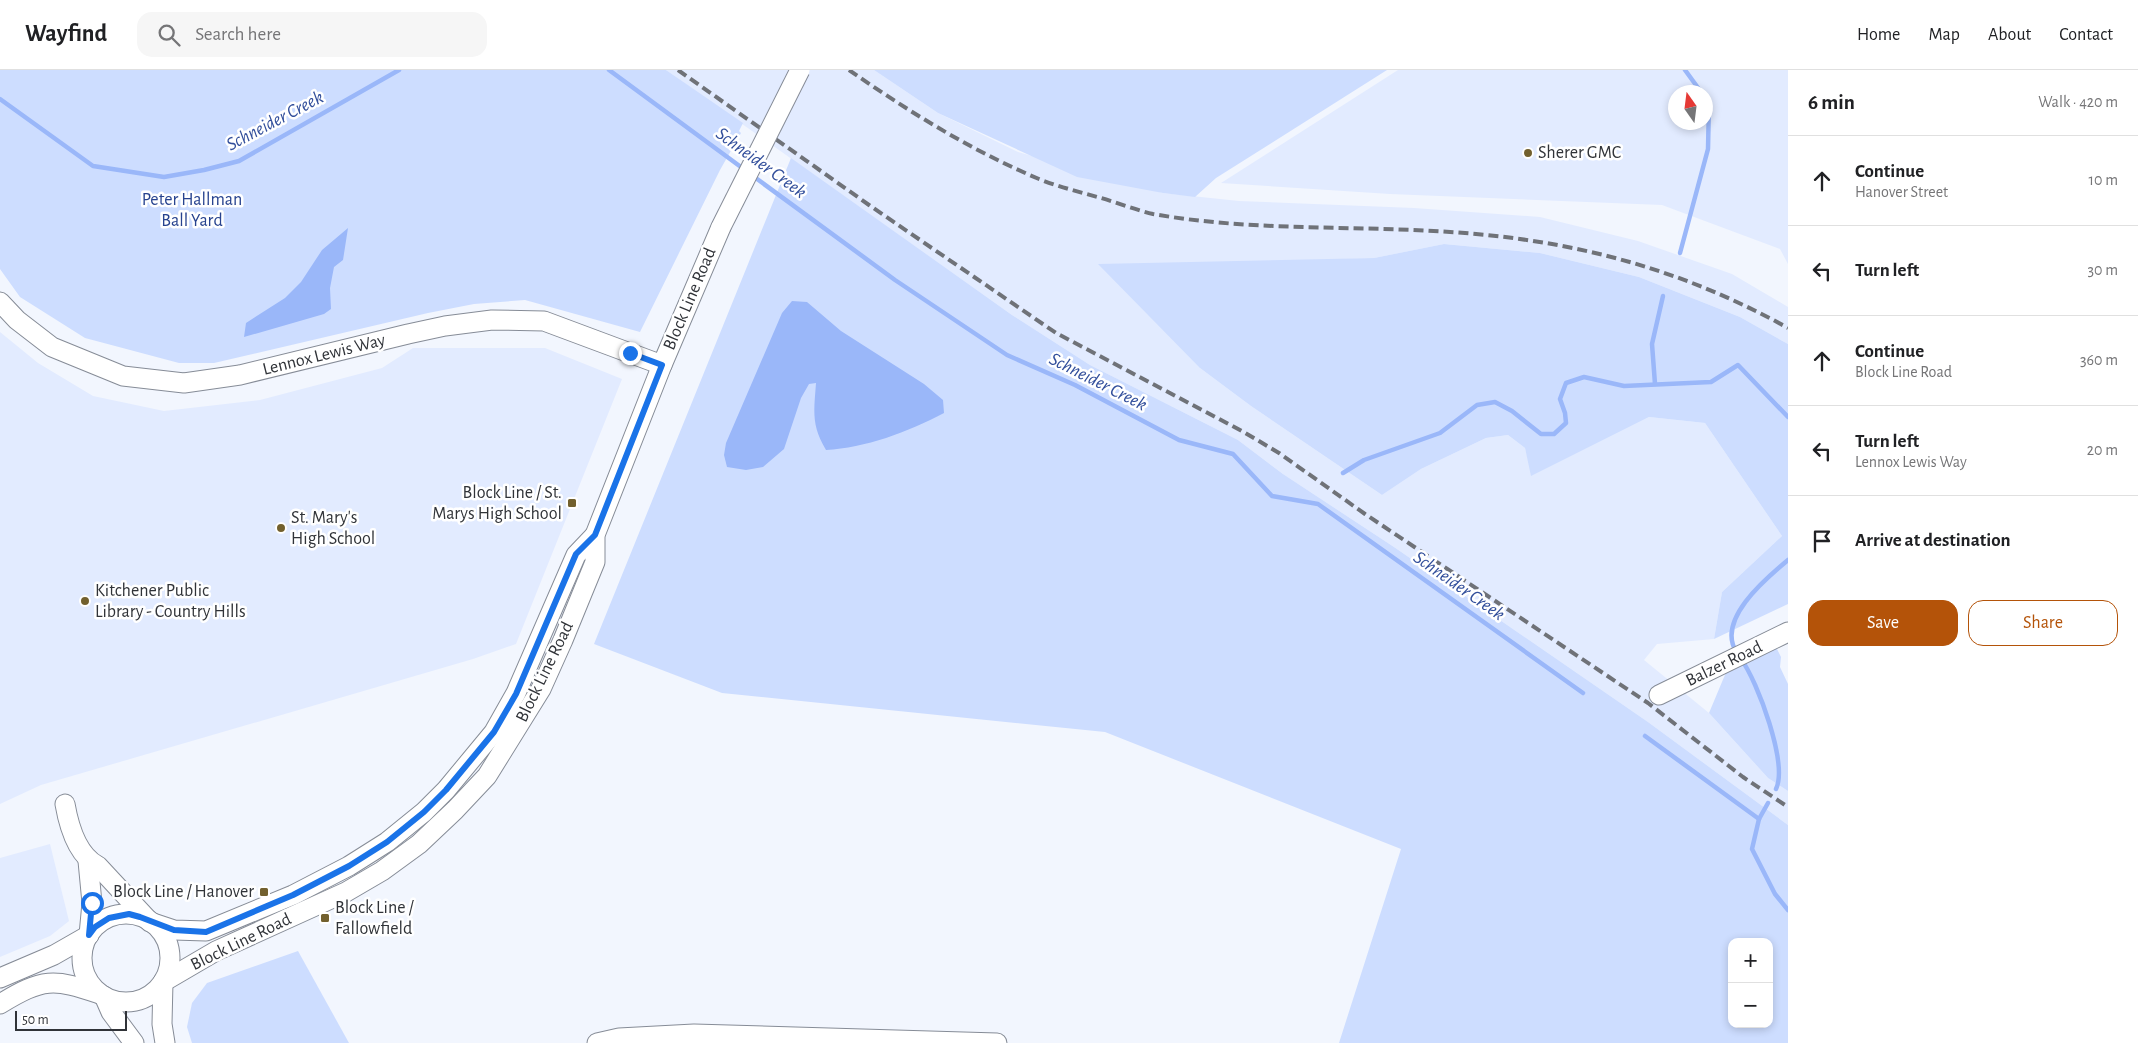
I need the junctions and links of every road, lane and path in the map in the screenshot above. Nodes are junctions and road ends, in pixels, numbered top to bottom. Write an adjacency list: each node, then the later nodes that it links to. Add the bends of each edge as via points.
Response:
1 (800, 70): 3 (street, Block Line Road, bridge, via 721,227)
2 (0, 302): 3 (street, Lennox Lewis Way, via 52,347 123,376 184,383 240,375 445,326 492,320 544,321)
3 (662, 365): 4 (street, Block Line Road)
4 (595, 535): 9 (street, Block Line Road, via 576,554 516,694 494,732 468,766 424,812 387,842 349,866 293,895 206,932 174,930); 12 (street, Block Line Road, via 595,562 541,689 487,776 455,810 419,844 382,871 346,892 216,951)
5 (1788, 632): 6 (street, Balzer Road)
6 (1659, 695)
7 (65, 804): 8 (street, via 69,824)
8 (88, 861): 9 (street, via 98,866); 10 (street, via 92,903)
9 (150, 922): 10 (street, via 140,917 118,915 102,922); 12 (street, via 162,932 168,946 170,957)
10 (89, 935): 11 (street, via 54,955); 13 (street, via 83,951 84,971 95,989)
11 (0, 978)
12 (163, 982): 13 (street, via 152,993 134,1001); 16 (street)
13 (104, 996): 14 (street, via 60,982 49,982); 15 (street, via 111,1012)
14 (0, 1004)
15 (134, 1043)
16 (165, 1043)
17 (597, 1043): 18 (street, via 619,1038 694,1034)
18 (990, 1043)

